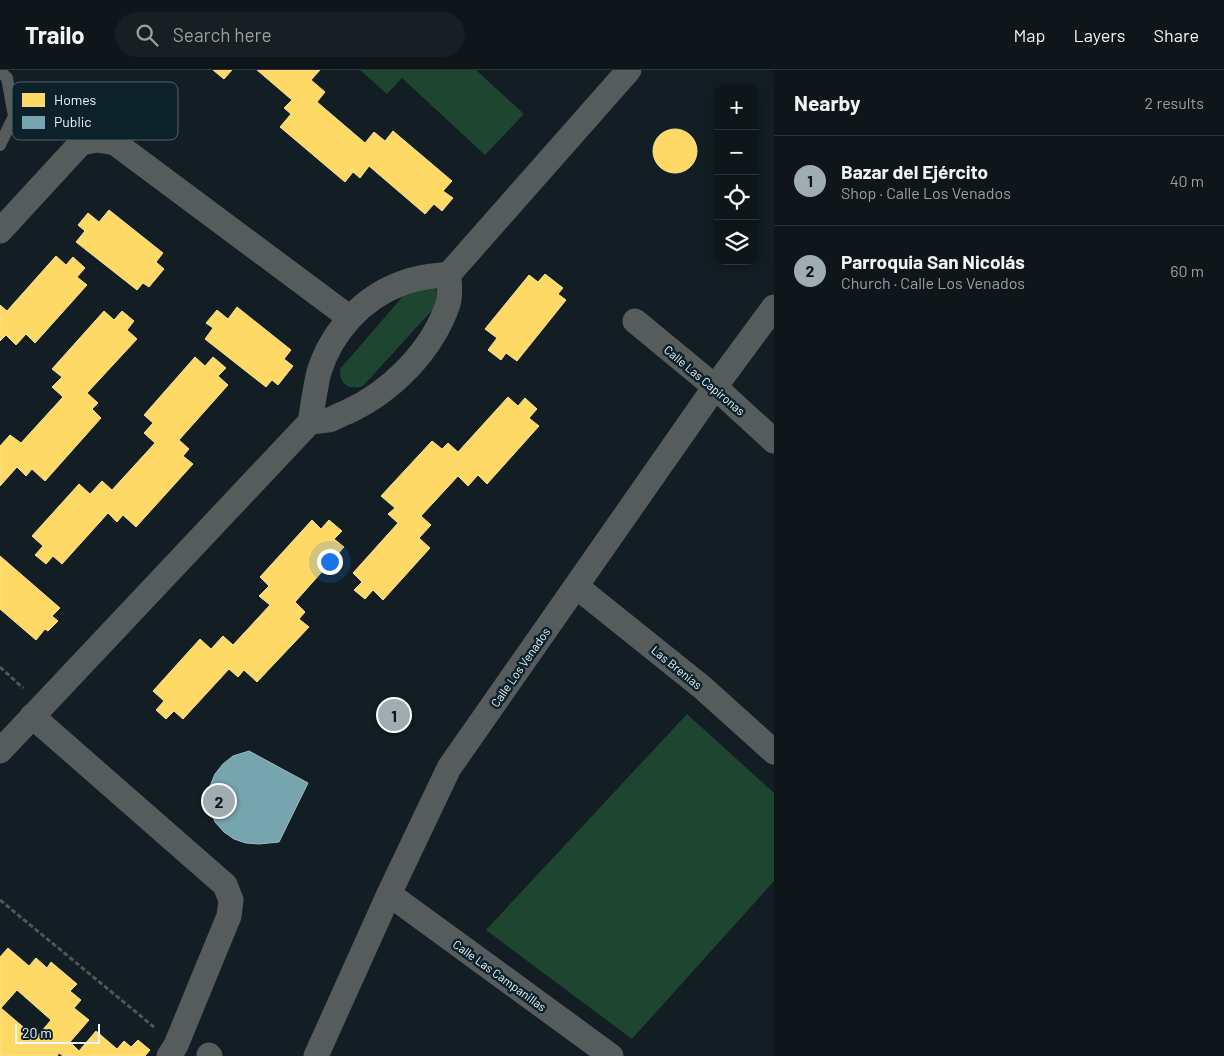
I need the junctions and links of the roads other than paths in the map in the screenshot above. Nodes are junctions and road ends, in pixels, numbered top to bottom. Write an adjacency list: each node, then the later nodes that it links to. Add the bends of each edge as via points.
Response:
1 (629, 70): 7 (street)
2 (0, 71): 3 (lane, via 7,78)
3 (12, 105)
4 (12, 120): 5 (lane)
5 (0, 144)
6 (0, 231): 9 (street, via 81,143 97,140 115,143)
7 (449, 274): 9 (street, via 400,284 376,296); 12 (street, via 449,303 424,348 407,369 358,406 330,419)
8 (774, 307): 11 (street, Calle Los Venados)
9 (350, 318): 12 (street, via 327,352)
10 (635, 322): 11 (street, Calle Las Capironas)
11 (715, 386): 13 (street, Calle Las Capironas); 14 (street, Calle Los Venados)
12 (310, 422): 15 (street)
13 (774, 441)
14 (577, 586): 17 (street, Las Brenias, via 703,688); 18 (street, Calle Los Venados, via 449,768)
15 (32, 716): 16 (street); 19 (street, via 225,885 231,900 229,916)
16 (0, 751)
17 (774, 752)
18 (389, 894): 20 (street, Calle Los Venados); 21 (street, Calle Las Campanillas)
19 (172, 1050)
20 (316, 1056)
21 (611, 1056)

